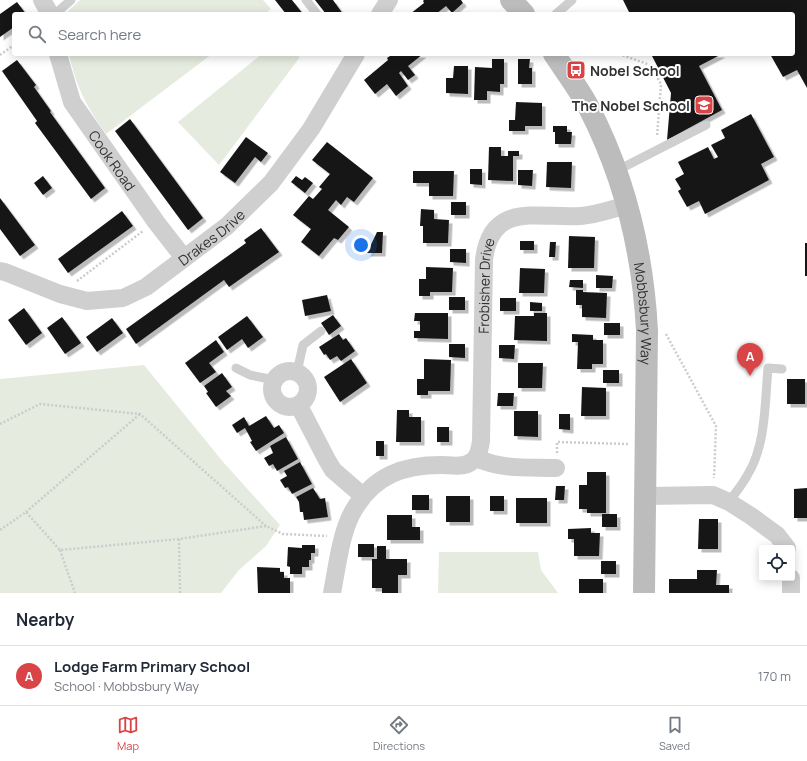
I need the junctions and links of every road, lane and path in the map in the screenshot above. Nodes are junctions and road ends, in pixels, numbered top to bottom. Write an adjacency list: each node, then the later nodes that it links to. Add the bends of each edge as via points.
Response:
1 (42, 0): 7 (street)
2 (71, 0): 8 (lane)
3 (306, 0): 9 (lane)
4 (389, 0): 10 (street)
5 (511, 0): 11 (street)
6 (572, 0): 12 (lane)
7 (49, 12)
8 (57, 12)
9 (315, 12)
10 (381, 12)
11 (522, 12)
12 (558, 12)
13 (12, 47): 14 (path)
14 (0, 56)
15 (59, 56): 23 (street, Cook Road, via 72,102)
16 (353, 56): 24 (street, Drakes Drive, via 311,129 271,183 227,226)
17 (555, 56): 21 (street, Mobbsbury Way, via 589,108)
18 (625, 56): 20 (path, via 650,65 661,84)
19 (706, 124): 20 (lane)
20 (656, 151): 21 (lane)
21 (616, 171): 22 (street, Mobbsbury Way)
22 (628, 205): 28 (street, Mobbsbury Way, via 640,257); 37 (street, Frobisher Drive, via 579,216 520,216 504,222 492,233 485,248 484,260 481,441)
23 (156, 222): 24 (street, Cook Road); 26 (path)
24 (184, 258): 26 (street, Drakes Drive, via 146,287 123,298 87,301)
25 (0, 271): 26 (street, Drakes Drive)
26 (60, 294)
27 (321, 331): 31 (lane, via 303,345)
28 (647, 331): 36 (street, Mobbsbury Way); 41 (path, via 665,331 716,426)
29 (236, 368): 32 (lane, via 250,375)
30 (782, 369): 41 (lane, via 768,368 762,430 758,451 749,474)
31 (297, 372): 32 (street, via 284,372); 33 (street, via 306,380 308,391 307,397)
32 (274, 380): 33 (street, via 271,392 276,402 287,408)
33 (299, 406): 39 (street, via 333,470)
34 (140, 414): 35 (path, via 40,404); 42 (path); 43 (path)
35 (0, 424)
36 (647, 438): 38 (path, via 633,444 557,442); 40 (street, Mobbsbury Way)
37 (476, 458): 38 (street, via 504,467); 39 (street, via 461,465 425,465 404,469 382,479)
38 (556, 468)
39 (364, 496): 45 (street, via 350,516)
40 (646, 496): 41 (street); 53 (street, Mobbsbury Way)
41 (721, 499): 47 (street, via 751,516 777,535)
42 (26, 512): 44 (path); 48 (path)
43 (266, 526): 45 (path, via 284,534); 46 (path)
44 (0, 530)
45 (344, 537): 52 (street)
46 (180, 539): 48 (path); 51 (path)
47 (785, 545)
48 (60, 550): 50 (path)
49 (791, 581): 54 (street)
50 (75, 593)
51 (180, 593)
52 (332, 593)
53 (644, 593)
54 (791, 593)

